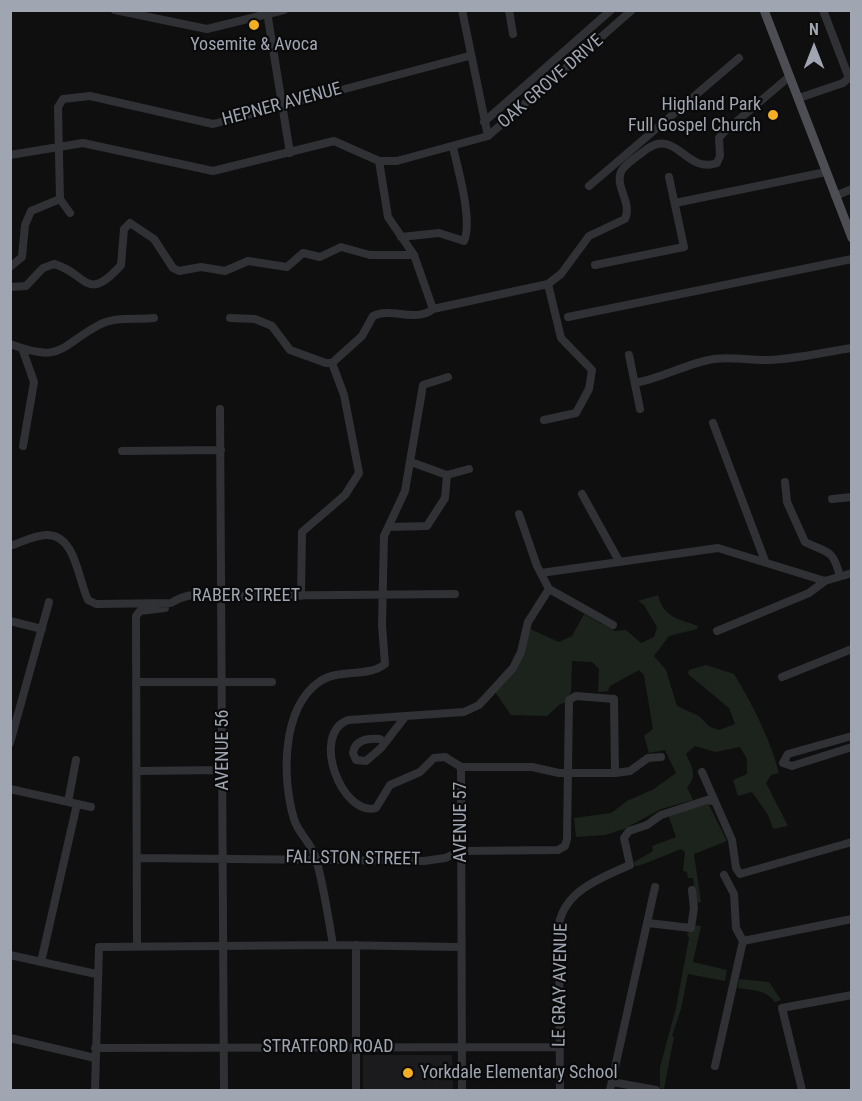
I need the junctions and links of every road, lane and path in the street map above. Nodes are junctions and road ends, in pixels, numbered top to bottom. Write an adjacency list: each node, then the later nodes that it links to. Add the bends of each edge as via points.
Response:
1 (115, 10): 9 (street, via 207,29)
2 (284, 10): 9 (street)
3 (462, 10): 11 (street)
4 (509, 10): 10 (street)
5 (611, 10): 17 (street, OAK GROVE DRIVE)
6 (632, 10): 18 (street, OAK GROVE DRIVE)
7 (764, 10): 13 (main road)
8 (823, 10): 14 (street)
9 (267, 13): 16 (street)
10 (513, 34)
11 (470, 56): 16 (street, HEPNER AVENUE); 17 (street)
12 (740, 58): 24 (street)
13 (790, 76): 15 (main road); 24 (street, via 723,133 717,163 699,164 671,144 658,142)
14 (850, 77): 15 (street)
15 (799, 98): 25 (main road)
16 (282, 105): 19 (street, HEPNER AVENUE, via 213,124 90,96 70,97 59,102); 21 (street)
17 (484, 122): 18 (street)
18 (488, 136): 20 (street, OAK GROVE DRIVE)
19 (59, 146): 21 (street, via 87,144 213,171); 22 (street); 30 (street)
20 (453, 147): 23 (street, OAK GROVE DRIVE, via 397,161); 33 (street, via 464,202 464,242 443,233)
21 (291, 153): 23 (street, via 340,142)
22 (10, 155)
23 (379, 161): 33 (street, via 388,217)
24 (621, 165): 27 (street); 39 (street, via 620,178 628,207 625,219 589,236 561,274)
25 (826, 172): 29 (main road); 31 (street)
26 (669, 177): 31 (street)
27 (589, 186)
28 (852, 189): 29 (street)
29 (835, 195): 34 (main road)
30 (60, 200): 32 (street); 38 (street, via 31,212 25,225 22,257)
31 (675, 202): 37 (street, via 684,247)
32 (70, 213)
33 (401, 237): 35 (street)
34 (852, 238)
35 (414, 255): 40 (street, via 370,255 341,247 320,256 303,253 287,267 248,261 225,271 201,267 179,271 154,239 130,223 124,229 121,265 104,281 84,283 54,264 44,268 26,286); 41 (street)
36 (852, 259): 42 (street)
37 (595, 265)
38 (10, 267)
39 (548, 284): 41 (street); 54 (street, via 561,338 589,365 592,375 576,413)
40 (10, 287)
41 (433, 309): 49 (street, via 423,315 377,314 358,341)
42 (568, 317)
43 (154, 318): 46 (street, via 119,318 100,325 62,351)
44 (230, 318): 49 (street, via 255,319 272,326 290,350)
45 (10, 344): 46 (street)
46 (22, 348): 56 (street, via 34,382)
47 (852, 348): 51 (street, via 766,361 714,358 665,377)
48 (629, 355): 51 (street)
49 (332, 363): 79 (street, via 344,395 359,473 345,495 302,532)
50 (448, 377): 59 (street, via 423,385)
51 (635, 383): 53 (street)
52 (220, 409): 57 (street, AVENUE 56)
53 (640, 409)
54 (544, 420)
55 (713, 423): 70 (street)
56 (23, 446)
57 (221, 450): 58 (street); 78 (street, AVENUE 56)
58 (122, 451)
59 (411, 462): 61 (street); 67 (street, via 405,491)
60 (469, 469): 61 (street)
61 (447, 475): 67 (street, via 445,498 423,528)
62 (785, 482): 73 (street, via 787,502 805,542 834,556)
63 (582, 494): 69 (street)
64 (852, 497): 65 (street)
65 (832, 499)
66 (519, 514): 71 (street)
67 (389, 527): 77 (street, via 384,536)
68 (10, 546): 81 (street, RABER STREET, via 48,535 62,540 72,554 92,603)
69 (620, 561): 70 (street, via 718,548); 71 (street)
70 (765, 561): 74 (street)
71 (541, 573): 75 (street)
72 (852, 573): 73 (street)
73 (840, 576): 74 (street)
74 (825, 581): 85 (street, via 809,594)
75 (549, 589): 83 (street); 91 (street, AVENUE 57, via 528,622 518,660 479,705 464,712)
76 (455, 594): 77 (street, RABER STREET)
77 (382, 595): 79 (street, RABER STREET); 114 (street, via 385,664 318,682 288,731 292,810 298,830)
78 (222, 596): 79 (street, RABER STREET); 81 (street, RABER STREET, via 187,595); 89 (street, AVENUE 56)
79 (301, 596)
80 (49, 602): 84 (street)
81 (171, 603): 88 (street, via 163,609 140,611 136,616)
82 (10, 621): 84 (street)
83 (613, 625)
84 (42, 629): 94 (street)
85 (717, 631)
86 (852, 649): 87 (street)
87 (782, 677)
88 (136, 682): 89 (street); 102 (street)
89 (224, 682): 90 (street); 101 (street, AVENUE 56)
90 (272, 682)
91 (405, 717): 93 (street, via 373,755 366,761 356,760 355,746 361,741); 100 (street, AVENUE 57, via 348,720 337,728 329,750 350,800 364,809 376,808 390,786 412,777 439,756)
92 (852, 736): 95 (street)
93 (380, 739)
94 (10, 743)
95 (825, 744): 97 (street); 97 (street, via 788,754 783,763 792,766)
96 (852, 747): 97 (street)
97 (828, 754)
98 (661, 757): 105 (street, via 648,758 630,771)
99 (76, 760): 108 (street)
100 (461, 767): 104 (street, via 532,767); 111 (street, AVENUE 57)
101 (222, 770): 102 (street); 113 (street, AVENUE 56)
102 (137, 771): 112 (street)
103 (702, 772): 107 (street)
104 (568, 773): 105 (street); 105 (street, via 569,700 576,696 614,699); 111 (street, FALLSTON STREET, via 565,846 558,850)
105 (615, 773)
106 (10, 789): 108 (street)
107 (713, 801): 110 (street, via 732,840 737,872); 134 (street, LE GRAY AVENUE, via 661,815 629,831 624,838 630,866 601,878 568,902 559,924)
108 (72, 803): 109 (street); 127 (street)
109 (91, 807)
110 (852, 842)
111 (462, 851): 114 (street, FALLSTON STREET, via 423,861); 125 (street, AVENUE 57)
112 (138, 858): 113 (street, FALLSTON STREET); 121 (street)
113 (224, 858): 114 (street, FALLSTON STREET); 124 (street, AVENUE 56)
114 (316, 858): 122 (street)
115 (724, 875): 120 (street, via 734,894 736,928)
116 (655, 887): 119 (street)
117 (692, 890): 119 (street, via 691,928)
118 (852, 919): 120 (street)
119 (648, 923): 138 (street)
120 (743, 941): 137 (street)
121 (137, 945): 124 (street); 128 (street, via 99,947)
122 (333, 945): 123 (street); 124 (street)
123 (356, 945): 125 (street); 132 (street)
124 (225, 946): 131 (street, AVENUE 56)
125 (461, 947): 133 (street, AVENUE 57)
126 (10, 955): 127 (street)
127 (41, 962): 128 (street)
128 (96, 975): 135 (street)
129 (852, 995): 145 (street, via 782,1008)
130 (10, 1038): 136 (street)
131 (225, 1047): 132 (street, STRATFORD ROAD); 135 (street, STRATFORD ROAD); 140 (street, AVENUE 56)
132 (356, 1047): 133 (street, STRATFORD ROAD); 141 (street)
133 (462, 1047): 134 (street, STRATFORD ROAD); 142 (street, AVENUE 57)
134 (560, 1047): 143 (street, LE GRAY AVENUE)
135 (95, 1048): 136 (street)
136 (95, 1058): 139 (street)
137 (715, 1066)
138 (611, 1086): 144 (street)
139 (95, 1090)
140 (224, 1090)
141 (356, 1090)
142 (462, 1090)
143 (560, 1090)
144 (656, 1090)
145 (802, 1090)

